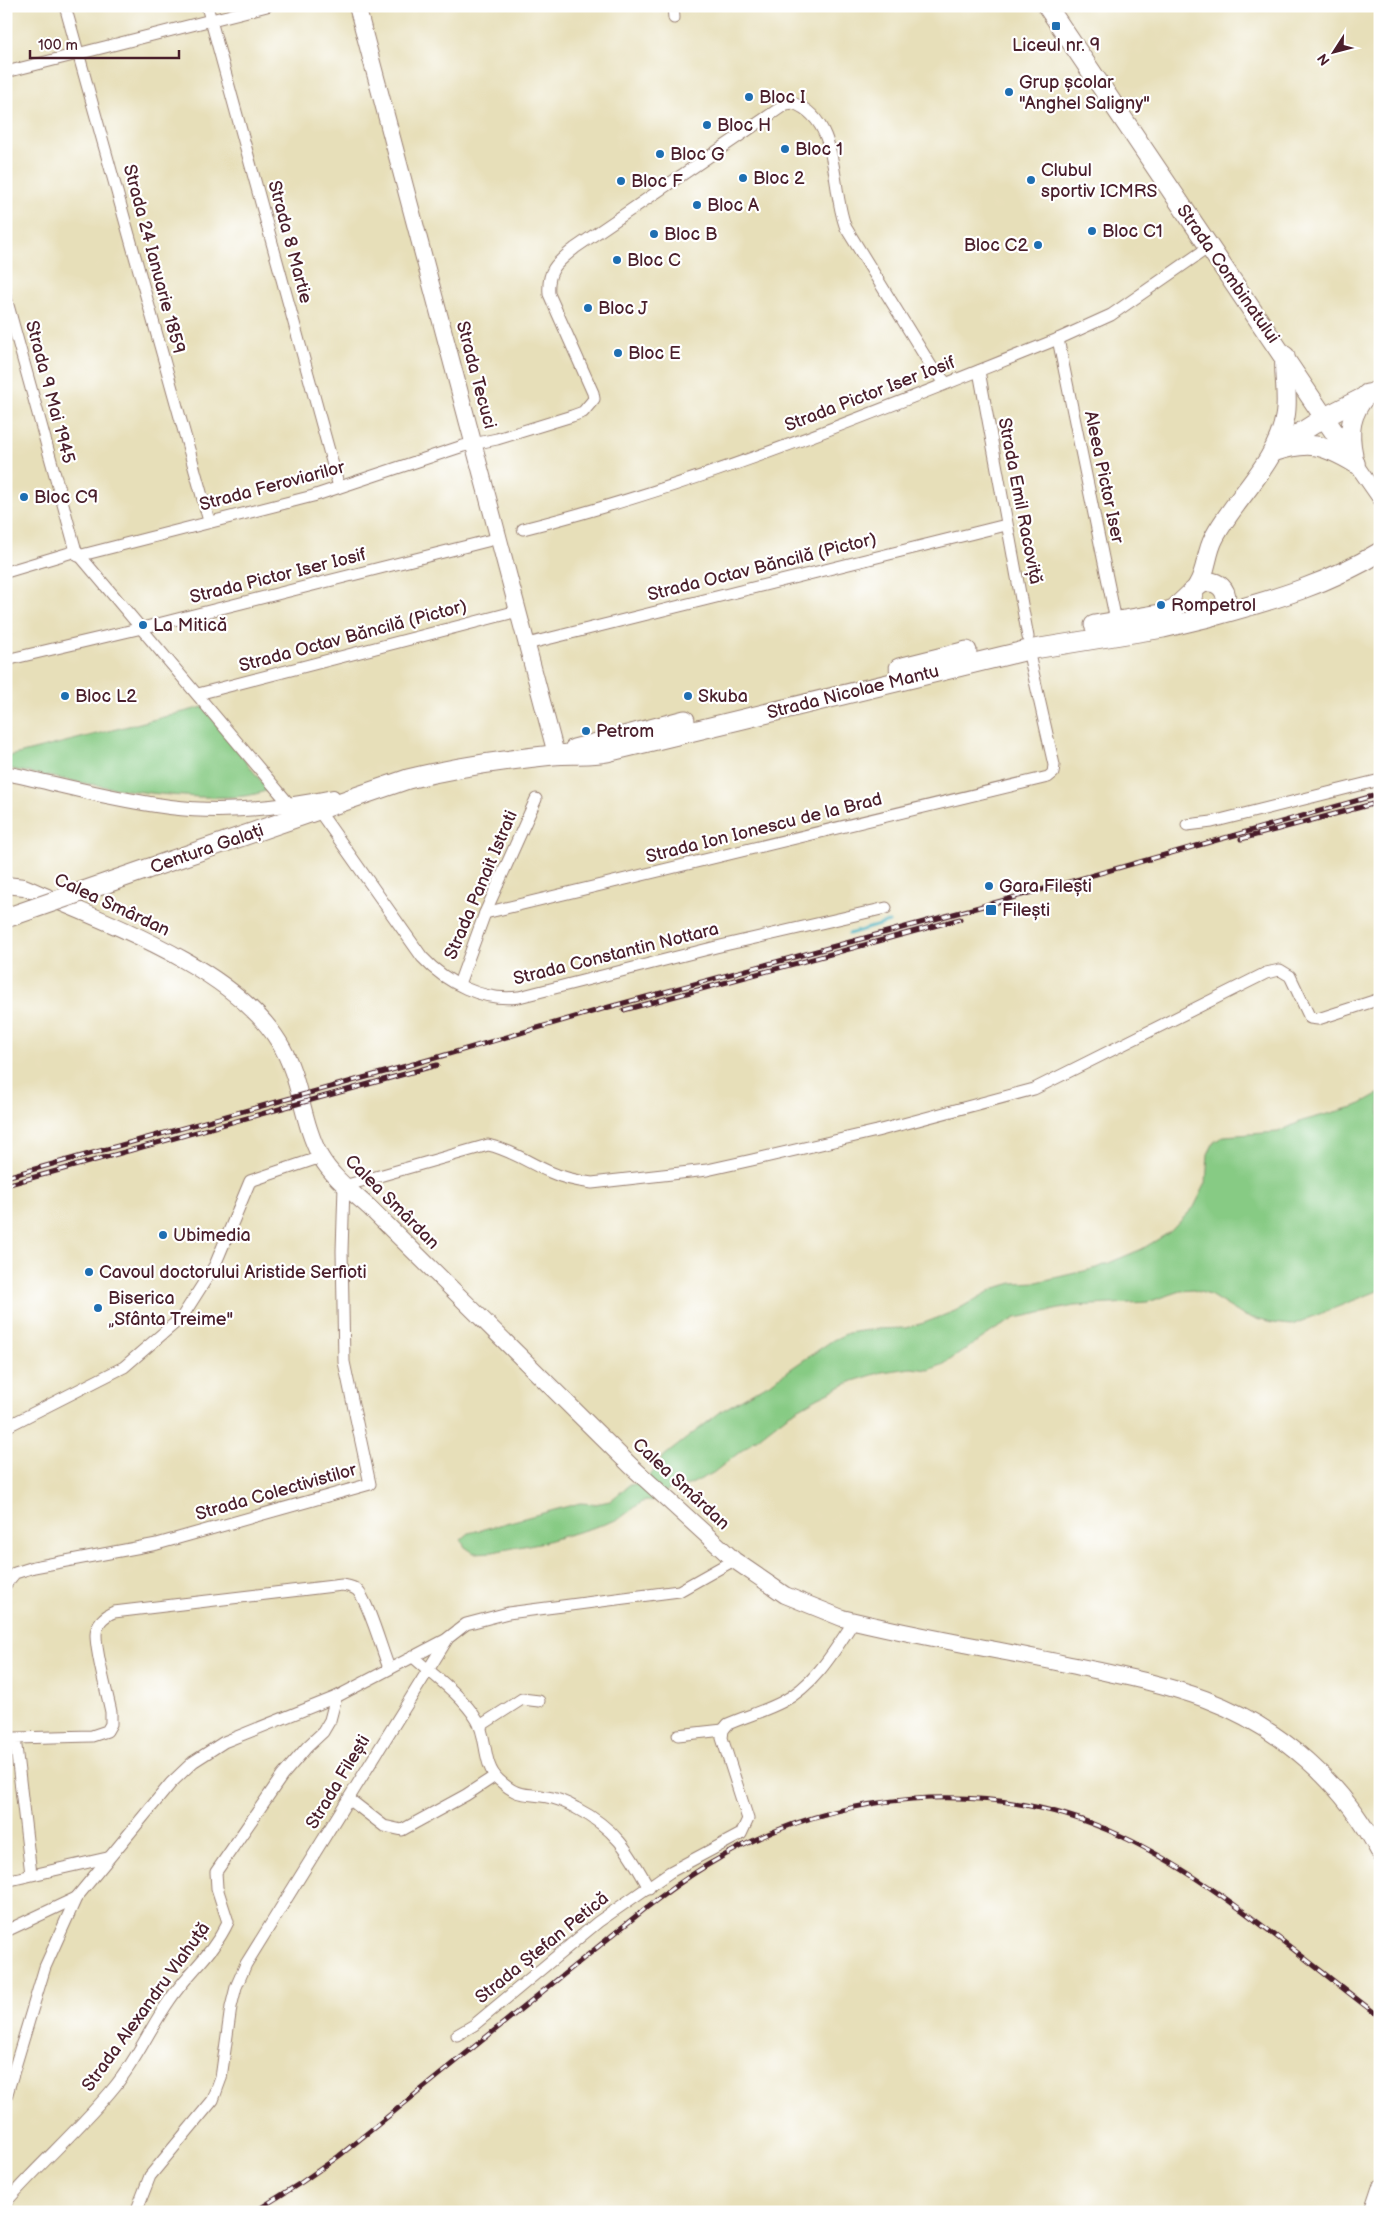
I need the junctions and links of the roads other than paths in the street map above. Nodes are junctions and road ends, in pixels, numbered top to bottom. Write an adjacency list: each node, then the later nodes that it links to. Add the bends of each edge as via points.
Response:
1 (65, 6): 9 (street, Strada 24 Ianuarie 1859)
2 (207, 6): 8 (street, Strada 8 Martie)
3 (268, 6): 8 (street)
4 (357, 6): 19 (main road, Strada Tecuci)
5 (673, 6): 7 (street)
6 (1047, 6): 11 (main road, Strada Combinatului)
7 (674, 18)
8 (211, 21): 9 (street); 22 (street, Strada 8 Martie)
9 (78, 53): 10 (street); 24 (street, Strada 24 Ianuarie 1859)
10 (6, 72)
11 (1209, 247): 13 (street, Strada Pictor Iser Iosif, via 1111,315); 14 (main road, Strada Combinatului)
12 (6, 298): 29 (street, Strada 9 Mai 1945)
13 (1058, 339): 15 (street, Strada Pictor Iser Iosif); 37 (street, Aleea Pictor Iser)
14 (1285, 356): 18 (main road, Strada Combinatului); 20 (main road, via 1285,417)
15 (978, 371): 16 (street, Strada Pictor Iser Iosif); 25 (street, Strada Emil Racoviță)
16 (946, 384): 19 (street, Strada Feroviarilor, via 846,228 827,140 806,109 793,103 786,104 575,248 552,270 548,280 549,294 594,399 584,412); 26 (street, Strada Pictor Iser Iosif, via 699,477)
17 (1373, 392): 18 (main road); 21 (main road, via 1357,406 1351,424 1349,436)
18 (1325, 417): 20 (main road); 21 (main road, Strada Combinatului)
19 (474, 444): 22 (street, Strada Feroviarilor); 28 (main road, Strada Tecuci)
20 (1273, 452): 21 (main road, via 1310,444 1328,448); 27 (main road)
21 (1355, 463): 23 (street, Strada Combinatului)
22 (339, 487): 24 (street, Strada Feroviarilor)
23 (1380, 499)
24 (209, 522): 29 (street, Strada Feroviarilor)
25 (1006, 525): 39 (street, Strada Octav Băncilă (Pictor)); 40 (street, Strada Emil Racoviță)
26 (523, 529)
27 (1220, 529): 32 (main road, via 1216,557); 33 (main road)
28 (498, 538): 35 (main road, Strada Tecuci); 38 (street, Strada Pictor Iser Iosif)
29 (77, 554): 31 (street, Strada Feroviarilor); 38 (street, Strada 9 Mai 1945)
30 (1378, 558): 34 (main road)
31 (6, 572)
32 (1221, 587): 33 (main road, via 1208,582); 34 (main road, via 1236,597); 36 (main road, via 1226,595 1225,607)
33 (1196, 588): 36 (main road, via 1192,596 1194,608 1203,616); 37 (main road, via 1174,609)
34 (1265, 601): 36 (main road)
35 (518, 611): 39 (main road, Strada Tecuci); 42 (street, Strada Octav Băncilă (Pictor))
36 (1213, 616): 40 (main road, via 1163,628)
37 (1116, 621): 40 (main road)
38 (142, 628): 41 (street, Strada Pictor Iser Iosif); 42 (street, Strada 9 Mai 1945)
39 (526, 644): 43 (main road, Strada Tecuci)
40 (1028, 644): 43 (main road, via 631,732); 45 (street, Strada Emil Racoviță, via 1054,765)
41 (6, 660)
42 (198, 694): 49 (street, Strada 9 Mai 1945)
43 (556, 754): 46 (main road, via 470,765)
44 (6, 773): 49 (street, via 172,808 241,810)
45 (1051, 776): 54 (street, Strada Ion Ionescu de la Brad)
46 (408, 779): 49 (street); 50 (main road, Centura Galați)
47 (1380, 780): 51 (street, via 1212,822)
48 (536, 799): 54 (street, Strada Panait Istrati)
49 (290, 805)
50 (319, 811): 55 (main road, Centura Galați, bridge); 56 (street, Strada Constantin Nottara, via 422,957)
51 (1186, 825)
52 (6, 885): 58 (main road, Calea Smârdan, via 24,887 156,945 212,978 244,1002 272,1031 288,1058)
53 (886, 908): 56 (street, Strada Constantin Nottara, via 519,997 488,997)
54 (486, 913): 56 (street, Strada Panait Istrati)
55 (6, 918)
56 (459, 984)
57 (1380, 999): 59 (street, via 1318,1019 1310,1018 1290,976 1280,970 1266,973 1034,1089 876,1131 707,1170 592,1183 558,1175 504,1149 488,1145)
58 (321, 1157): 59 (main road, Calea Smârdan); 60 (street, via 250,1182 215,1265 182,1317 124,1366)
59 (344, 1186): 61 (main road, Calea Smârdan, via 631,1466); 62 (street, Strada Colectivistilor, via 344,1362 370,1484 157,1544 15,1573)
60 (6, 1427)
61 (734, 1560): 63 (main road, Calea Smârdan, via 785,1595); 64 (street, Strada Filești, via 679,1591 508,1613 466,1624)
62 (6, 1584)
63 (854, 1621): 71 (street, via 828,1661 801,1690 782,1702 728,1724); 76 (main road, Calea Smârdan, via 1128,1677 1204,1699 1229,1710 1275,1736 1318,1770 1366,1828)
64 (448, 1638): 65 (street); 67 (street, Strada Filești)
65 (412, 1656): 66 (street); 67 (street)
66 (389, 1668): 68 (street); 73 (street, via 361,1596 351,1586 114,1612 101,1620 96,1635 111,1712 107,1731 92,1736)
67 (427, 1670): 70 (street, via 471,1712); 75 (street, Strada Filești)
68 (336, 1697): 77 (street, via 224,1742 193,1762); 86 (street, Strada Alexandru Vlahuță, via 323,1732 282,1776 216,1872 217,1888 228,1922 220,1938 169,2001 116,2085)
69 (539, 1701): 70 (street, via 522,1699)
70 (480, 1726): 74 (street)
71 (723, 1730): 72 (street); 80 (street, Strada Ștefan Petică, via 722,1738 746,1811 746,1825 741,1834 670,1872)
72 (678, 1735)
73 (10, 1738): 78 (street)
74 (495, 1776): 75 (street, via 402,1830 384,1826); 80 (street, via 512,1791 563,1801 610,1830)
75 (348, 1799): 87 (street, Strada Filești, via 246,1964 231,2006 221,2078 213,2100 150,2176)
76 (1380, 1854)
77 (107, 1858): 78 (street); 81 (street)
78 (31, 1874): 79 (street)
79 (6, 1881)
80 (648, 1888): 83 (street, Strada Ștefan Petică, via 598,1922 474,2025)
81 (76, 1898): 82 (street); 84 (street, via 45,1967)
82 (6, 1930)
83 (456, 2035)
84 (6, 2097)
85 (1380, 2188): 88 (main road)
86 (6, 2202)
87 (136, 2212)
88 (1372, 2212)

